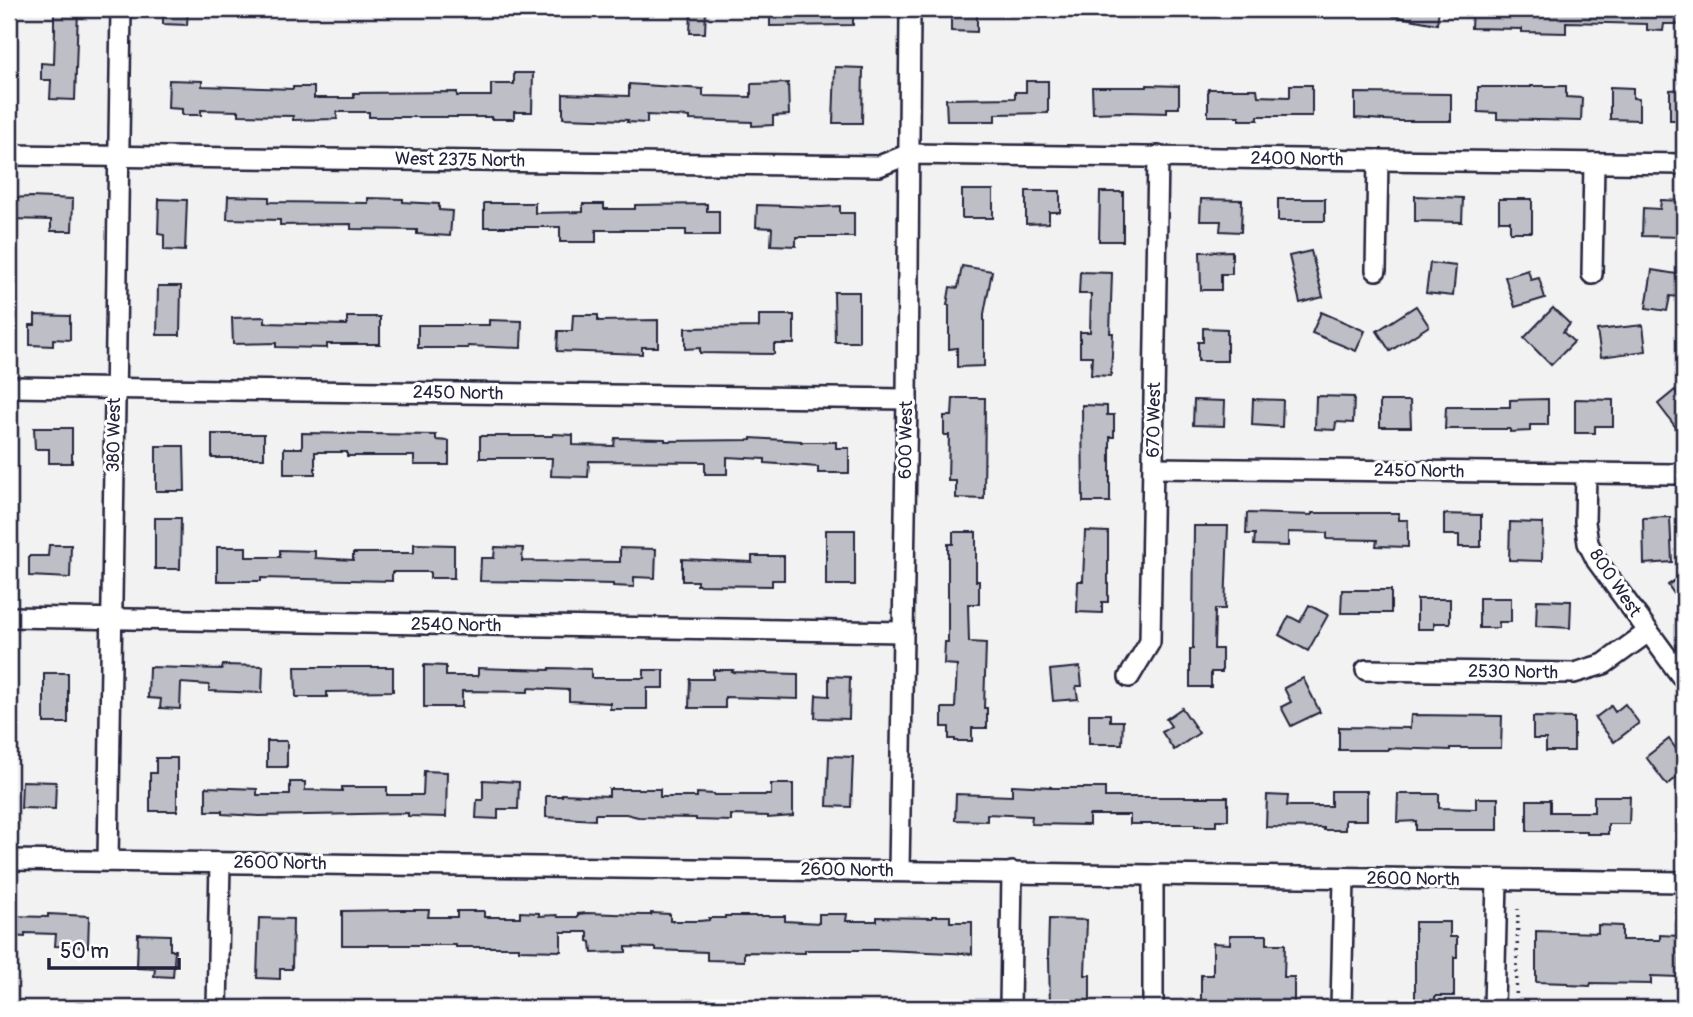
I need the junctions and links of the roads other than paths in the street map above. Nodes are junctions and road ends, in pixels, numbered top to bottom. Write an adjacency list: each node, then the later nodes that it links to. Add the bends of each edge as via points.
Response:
1 (121, 9): 5 (street, 380 West)
2 (910, 9): 3 (street, 600 West)
3 (909, 154): 5 (street, West 2375 North, via 879,166); 6 (street, 2400 North); 14 (street, 600 West)
4 (9, 155): 5 (street, West 2375 North)
5 (120, 156): 13 (street, 380 West)
6 (1158, 156): 7 (street, 2400 North); 15 (street, 670 West)
7 (1378, 160): 8 (street, 2400 North); 10 (street)
8 (1594, 163): 9 (street, 2400 North); 11 (street)
9 (1684, 164)
10 (1376, 271)
11 (1592, 274)
12 (9, 387): 13 (street, 2450 North)
13 (115, 388): 14 (street, 2450 North); 19 (street, 380 West)
14 (907, 399): 20 (street, 600 West)
15 (1154, 468): 17 (street, 2450 North); 23 (street, 670 West, via 1150,642)
16 (1684, 471): 17 (street, 2450 North)
17 (1586, 473): 21 (street, 800 West, via 1588,542)
18 (9, 617): 19 (street, 2540 North)
19 (113, 619): 20 (street, 2540 North); 26 (street, 380 West)
20 (903, 632): 28 (street, 600 West)
21 (1648, 632): 22 (street, 2530 North, via 1604,664 1574,673); 24 (street, 800 West)
22 (1366, 670)
23 (1129, 677)
24 (1684, 680)
25 (9, 860): 26 (street, 2600 North)
26 (108, 861): 27 (street, 2600 North)
27 (220, 863): 28 (street, 2600 North); 34 (street)
28 (899, 871): 29 (street, 2600 North)
29 (1012, 872): 30 (street, 2600 North); 35 (street)
30 (1153, 875): 31 (street, 2600 North); 36 (street)
31 (1344, 878): 32 (street, 2600 North); 37 (street)
32 (1497, 880): 33 (street, 2600 North); 38 (street)
33 (1684, 882)
34 (217, 1008)
35 (1010, 1008)
36 (1153, 1008)
37 (1341, 1008)
38 (1494, 1008)

